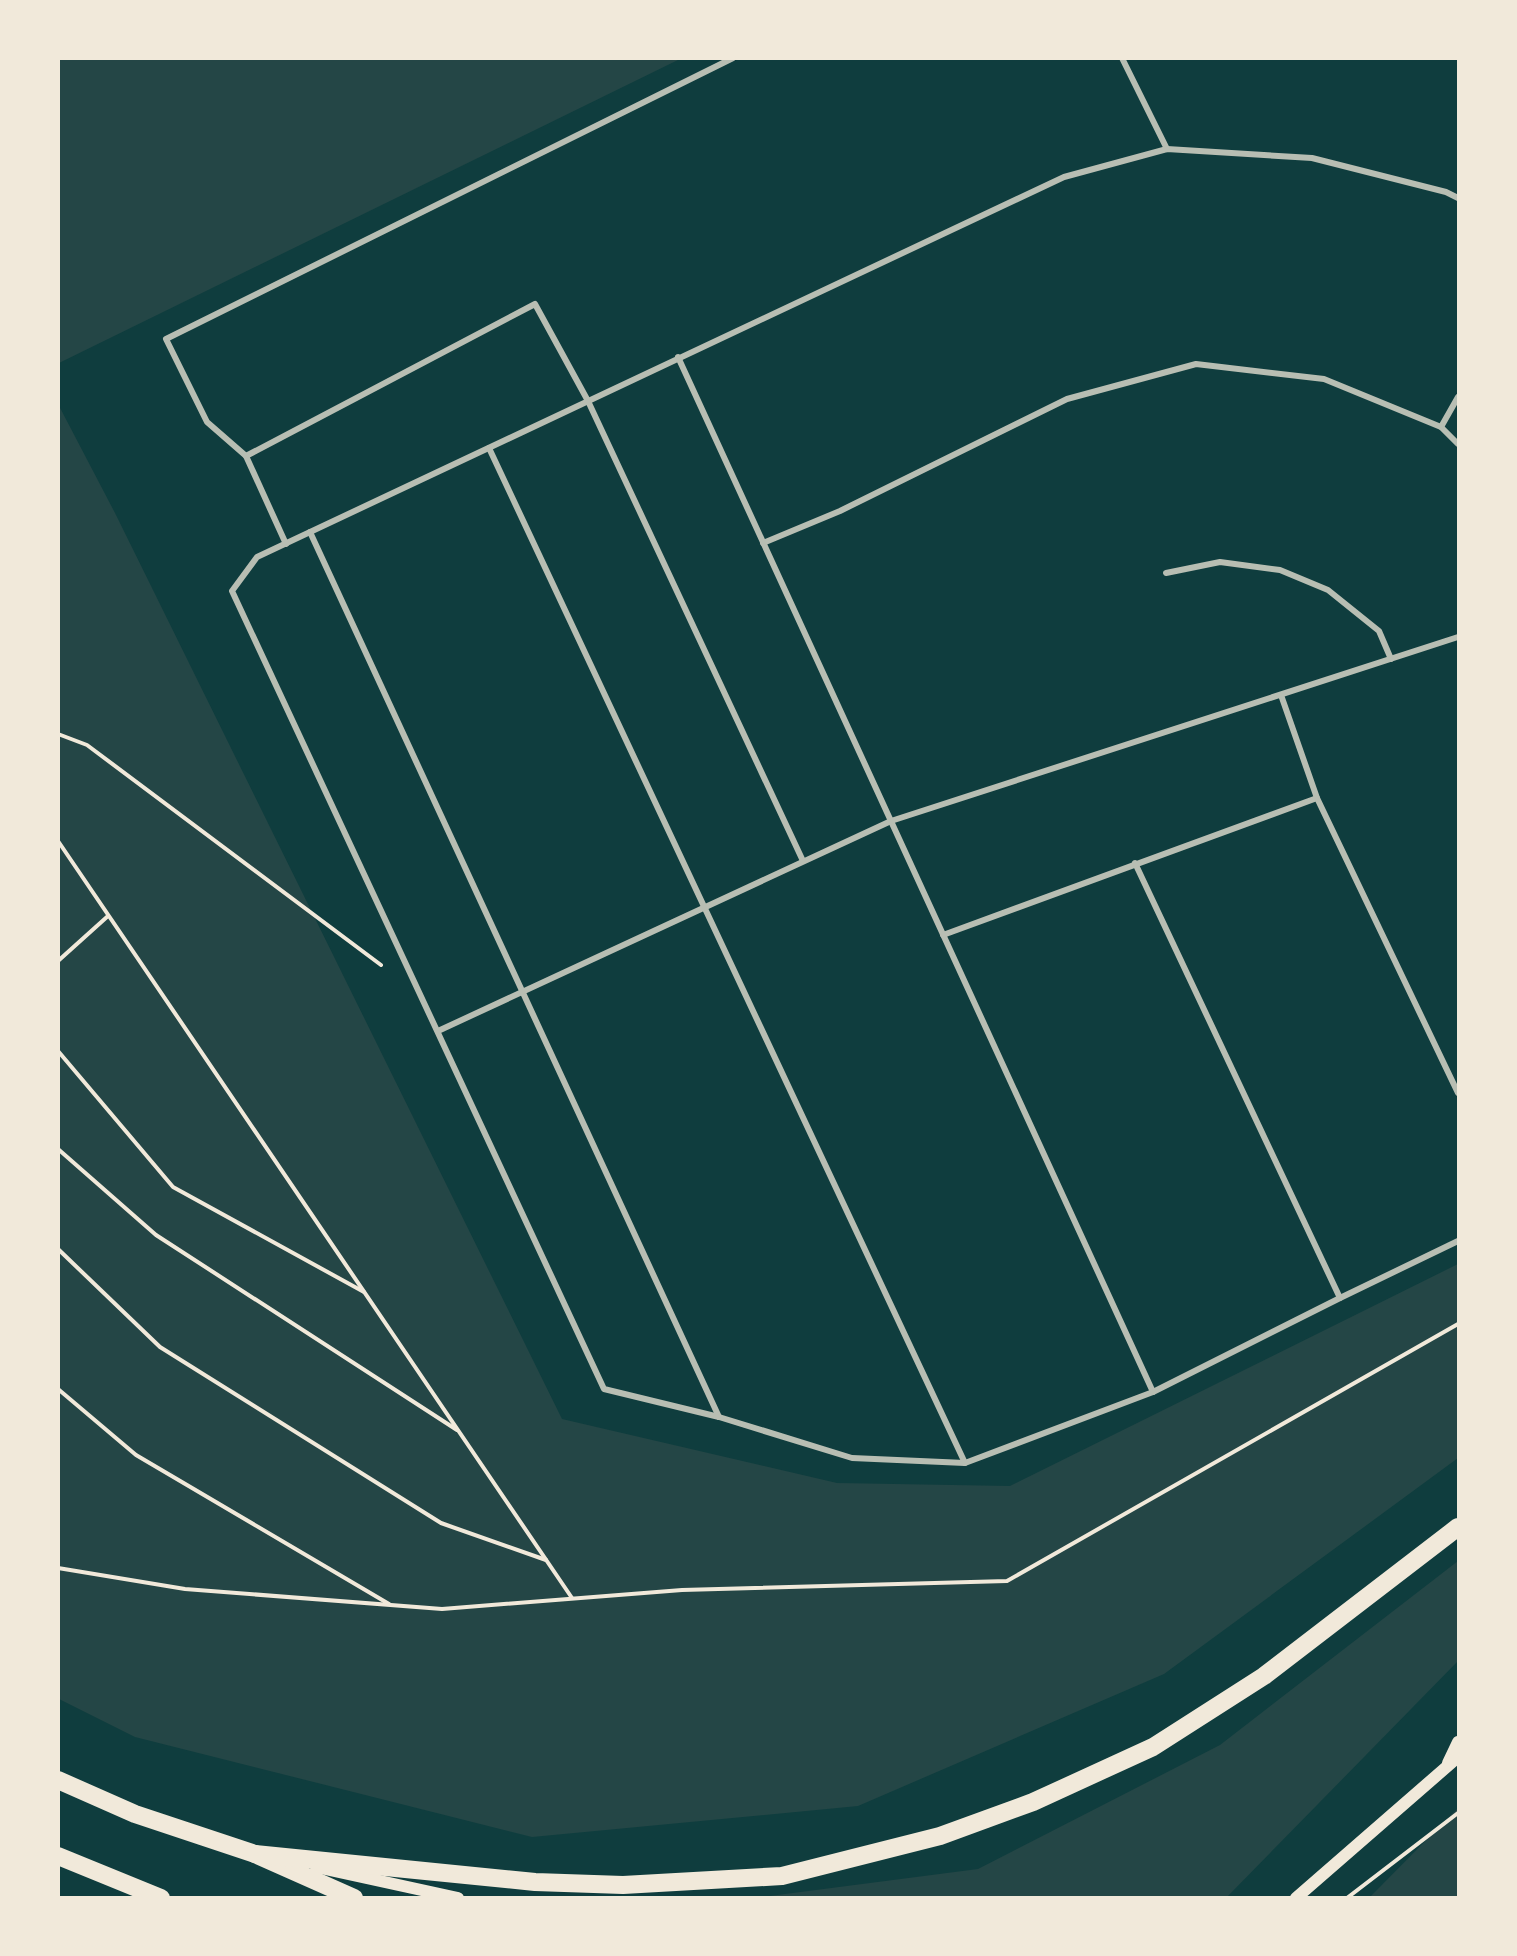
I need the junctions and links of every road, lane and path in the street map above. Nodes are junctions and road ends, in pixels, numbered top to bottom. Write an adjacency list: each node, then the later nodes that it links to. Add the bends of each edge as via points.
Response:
1 (733, 58): 11 (street, via 166,339 207,422)
2 (1122, 58): 3 (street)
3 (1167, 149): 4 (street, via 1312,158); 5 (street, via 1064,177)
4 (1458, 198)
5 (678, 357): 7 (street); 13 (street)
6 (1458, 397): 8 (street)
7 (588, 401): 10 (street); 11 (street, via 536,304); 23 (street)
8 (1441, 427): 9 (street); 13 (street, via 1324,379 1196,364 1067,399 840,511)
9 (1458, 444)
10 (489, 448): 12 (street); 25 (street)
11 (246, 456): 14 (street)
12 (310, 532): 14 (street); 30 (street)
13 (763, 543): 21 (street)
14 (286, 544): 31 (street, via 257,557 232,591)
15 (1166, 573): 17 (street, via 1220,562 1280,570 1328,590 1379,632)
16 (1458, 637): 17 (street)
17 (1391, 659): 18 (street)
18 (1281, 695): 20 (street); 21 (street)
19 (58, 734): 29 (path, via 87,745)
20 (1317, 798): 24 (street); 33 (street)
21 (891, 821): 23 (street); 27 (street)
22 (58, 841): 26 (path)
23 (803, 861): 25 (street)
24 (1135, 863): 27 (street); 38 (street)
25 (704, 907): 30 (street); 44 (street)
26 (108, 916): 28 (path); 37 (path)
27 (943, 935): 41 (street)
28 (58, 961)
29 (384, 968)
30 (523, 991): 31 (street); 42 (street)
31 (438, 1031): 42 (street, via 604,1389)
32 (58, 1051): 37 (path, via 173,1187)
33 (1458, 1093)
34 (58, 1149): 43 (path, via 156,1235)
35 (1458, 1241): 38 (street)
36 (58, 1249): 46 (path, via 160,1347 441,1523)
37 (364, 1292): 43 (path)
38 (1340, 1298): 41 (street)
39 (1458, 1324): 48 (path, via 1007,1581 682,1590)
40 (58, 1389): 49 (path, via 136,1455)
41 (1152, 1392): 44 (street)
42 (719, 1417): 44 (street, via 852,1458)
43 (460, 1432): 46 (path)
44 (964, 1463)
45 (1458, 1527): 55 (highway, via 1264,1676 1153,1747 1033,1802 940,1836 782,1876 623,1885 535,1882)
46 (547, 1561): 48 (path)
47 (58, 1568): 49 (path, via 185,1589)
48 (573, 1599): 49 (path, via 442,1609)
49 (390, 1605)
50 (1458, 1742): 52 (main road)
51 (1458, 1757): 52 (main road)
52 (1446, 1767): 60 (main road)
53 (58, 1780): 55 (highway, via 135,1814)
54 (1458, 1813): 61 (path)
55 (255, 1854): 58 (highway); 59 (main road)
56 (58, 1856): 57 (highway)
57 (161, 1898)
58 (354, 1898)
59 (458, 1898)
60 (1296, 1898)
61 (1347, 1898)

